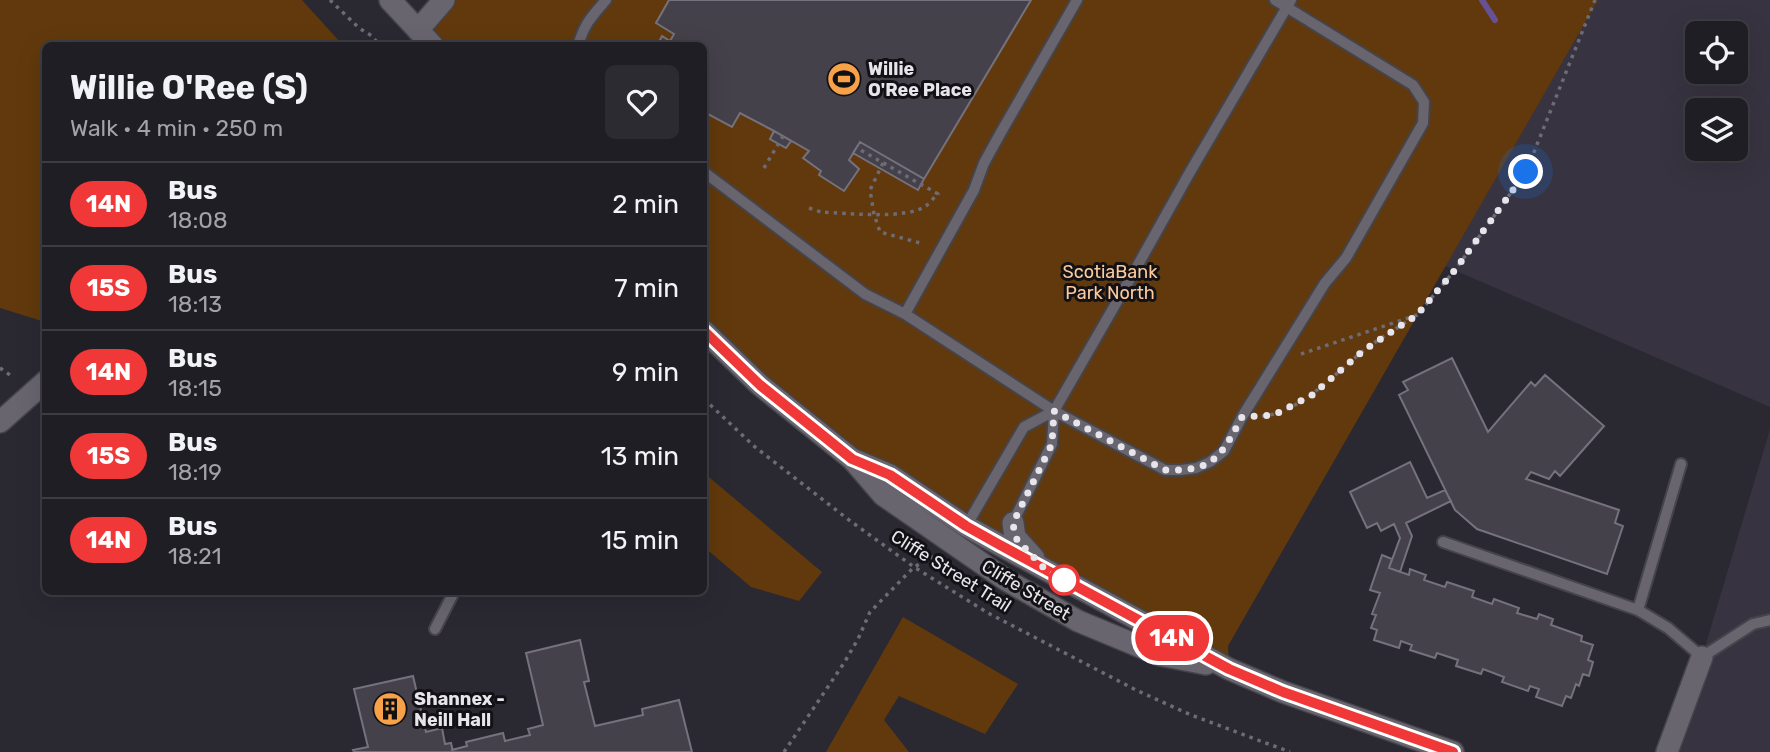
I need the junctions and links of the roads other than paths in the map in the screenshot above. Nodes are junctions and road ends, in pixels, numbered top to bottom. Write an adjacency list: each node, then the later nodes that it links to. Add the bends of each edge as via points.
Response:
1 (390, 0): 7 (main road)
2 (443, 0): 7 (main road)
3 (606, 0): 8 (lane, via 588,20)
4 (1077, 0): 10 (lane)
5 (1275, 0): 6 (lane)
6 (1289, 4): 13 (lane); 13 (lane, via 1413,85 1424,102 1423,124 1408,152 1224,451 1210,462 1165,470)
7 (411, 38)
8 (579, 42)
9 (707, 174): 10 (lane, via 865,294)
10 (905, 314): 13 (lane)
11 (707, 336): 15 (main road, Cliffe Street)
12 (42, 385): 14 (main road)
13 (1054, 411): 17 (lane, via 1052,444); 18 (lane, via 1024,427)
14 (0, 422)
15 (852, 459): 18 (main road, Cliffe Street, via 890,475); 20 (main road, Cliffe Street, via 883,495)
16 (1681, 464): 25 (lane)
17 (1013, 523): 21 (lane); 23 (main road, via 1015,537)
18 (966, 526): 20 (lane); 21 (main road, Cliffe Street)
19 (1443, 542): 25 (lane)
20 (955, 545): 22 (main road, Cliffe Street)
21 (1000, 545): 22 (lane); 23 (main road, Cliffe Street)
22 (985, 567): 29 (main road, Cliffe Street, via 1078,621 1160,655)
23 (1045, 569): 29 (main road, Cliffe Street)
24 (452, 595): 27 (lane)
25 (1638, 610): 28 (lane)
26 (1770, 620): 28 (lane, via 1753,624)
27 (435, 629)
28 (1702, 657): 31 (main road)
29 (1229, 669): 30 (main road, Cliffe Street)
30 (1453, 752)
31 (1667, 752)

